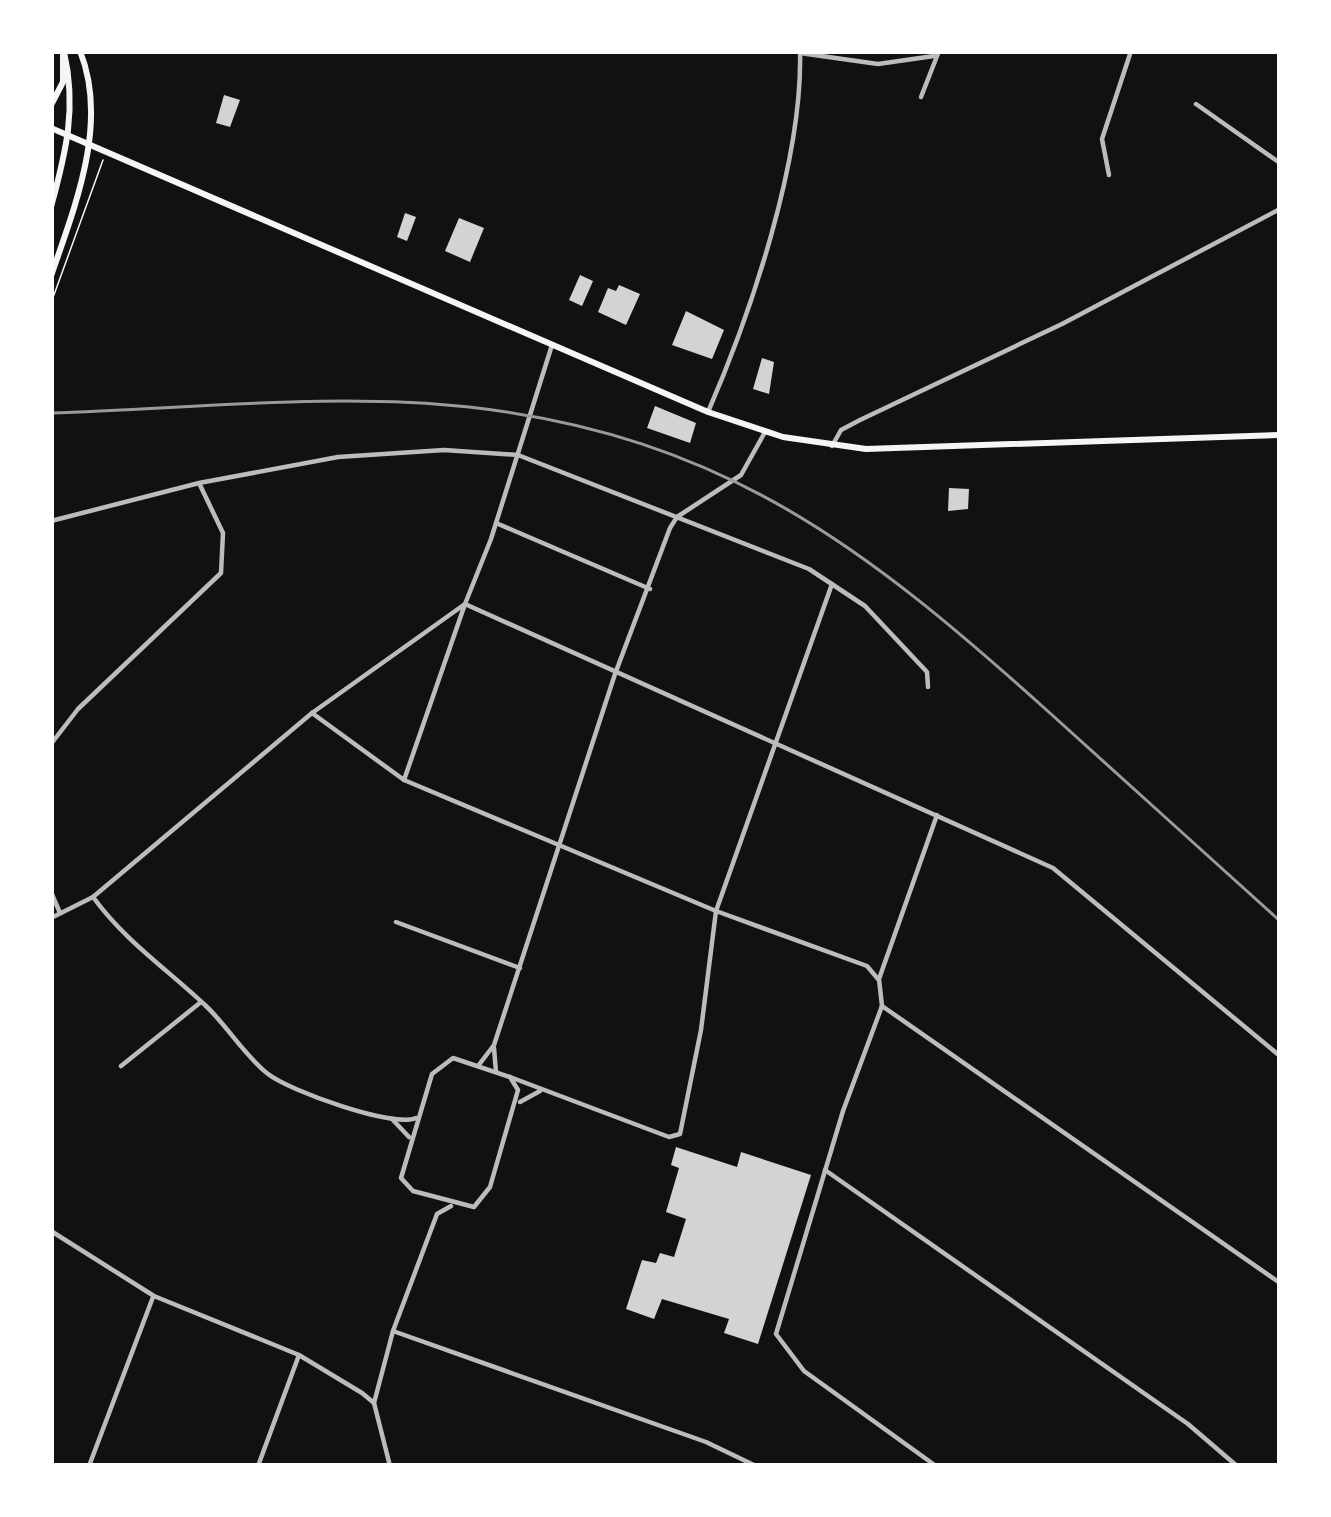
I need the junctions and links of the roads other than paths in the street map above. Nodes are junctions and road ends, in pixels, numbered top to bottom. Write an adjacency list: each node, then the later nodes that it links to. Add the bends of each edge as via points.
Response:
1 (64, 51): 8 (main road, via 63,82); 10 (main road, via 73,90)
2 (80, 51): 11 (main road, via 90,76)
3 (1130, 51): 13 (street, via 1102,139)
4 (800, 52): 5 (street, via 878,64); 18 (street, via 794,141)
5 (936, 53): 6 (street)
6 (921, 97)
7 (1196, 104): 12 (street)
8 (51, 105)
9 (51, 128): 10 (main road)
10 (70, 137): 11 (main road); 14 (main road)
11 (90, 145): 16 (main road); 17 (main road)
12 (1280, 163)
13 (1109, 176)
14 (51, 207)
15 (1280, 209): 21 (street, via 841,430)
16 (51, 276)
17 (552, 345): 18 (main road); 22 (street)
18 (708, 412): 19 (main road)
19 (765, 432): 21 (main road); 24 (street, via 741,476)
20 (1280, 435): 21 (main road)
21 (832, 446)
22 (518, 455): 23 (street, via 338,457); 24 (street); 26 (street)
23 (199, 483): 25 (street); 34 (street, via 223,532 220,573)
24 (677, 517): 27 (street); 28 (street)
25 (51, 520)
26 (496, 523): 28 (street); 29 (street)
27 (832, 584): 31 (street, via 892,634 927,672); 33 (street)
28 (650, 589): 30 (street)
29 (465, 604): 30 (street); 32 (street); 35 (street)
30 (614, 674): 33 (street); 37 (street)
31 (928, 687)
32 (312, 713): 35 (street); 39 (street)
33 (772, 743): 36 (street); 40 (street)
34 (51, 744)
35 (404, 780): 37 (street)
36 (937, 815): 45 (street); 49 (street, via 1053,868)
37 (558, 845): 40 (street); 44 (street)
38 (51, 892): 41 (street)
39 (93, 897): 41 (street); 46 (street, via 125,938)
40 (716, 911): 45 (street, via 867,966); 54 (street, via 680,1134 669,1137)
41 (61, 913): 42 (street)
42 (51, 918)
43 (396, 922): 44 (street)
44 (520, 968): 48 (street)
45 (879, 979): 47 (street)
46 (201, 1002): 50 (street); 57 (street, via 286,1086)
47 (882, 1006): 59 (street); 64 (street)
48 (494, 1045): 51 (street); 52 (street)
49 (1280, 1056)
50 (121, 1066)
51 (478, 1066): 52 (street); 56 (street, via 453,1058 440,1063)
52 (496, 1072): 53 (street)
53 (510, 1077): 54 (street); 55 (street)
54 (548, 1091): 55 (street, via 523,1097)
55 (517, 1107): 61 (street, via 484,1200)
56 (418, 1117): 57 (street); 58 (street)
57 (393, 1120): 58 (street)
58 (410, 1142): 60 (street, via 401,1178)
59 (825, 1170): 69 (street, via 1188,1424); 74 (street, via 776,1334 804,1371)
60 (425, 1196): 61 (street); 62 (street)
61 (455, 1204): 62 (street)
62 (437, 1214): 66 (street)
63 (51, 1231): 65 (street)
64 (1280, 1283)
65 (154, 1296): 67 (street); 70 (street)
66 (393, 1331): 68 (street); 73 (street)
67 (299, 1354): 68 (street); 71 (street)
68 (374, 1403): 72 (street)
69 (1226, 1462): 75 (street)
70 (89, 1466)
71 (258, 1466)
72 (390, 1466)
73 (757, 1466)
74 (936, 1466)
75 (1237, 1466)

